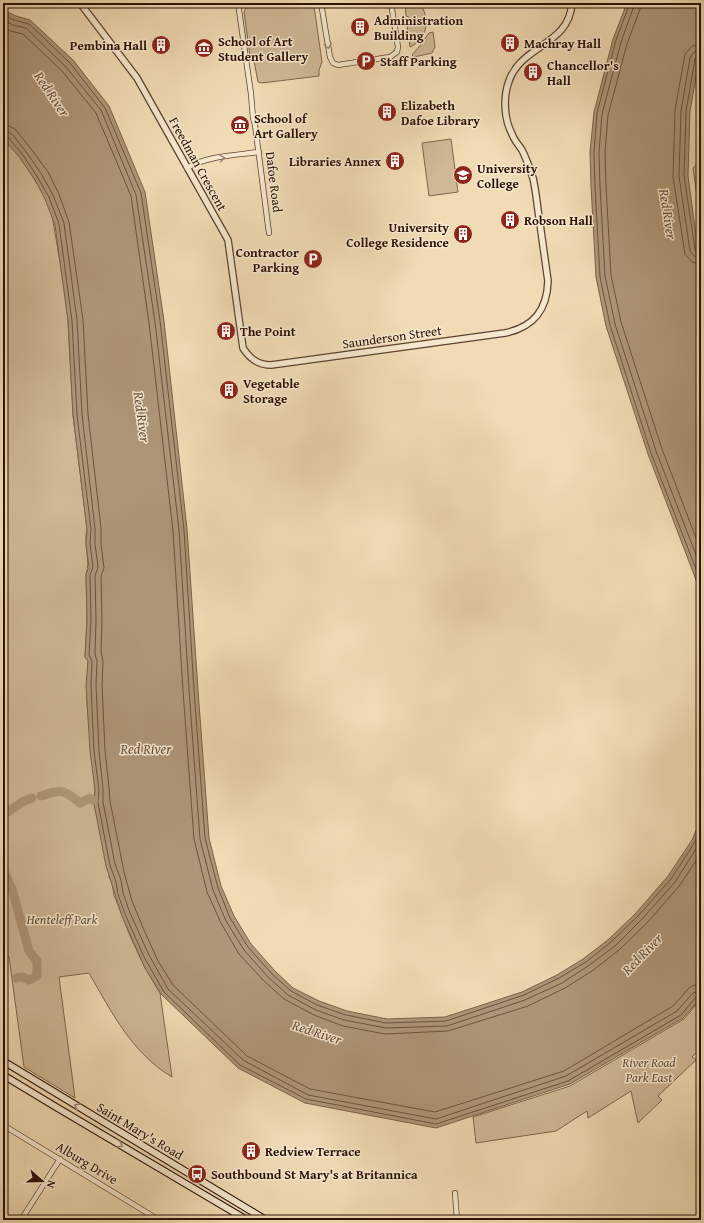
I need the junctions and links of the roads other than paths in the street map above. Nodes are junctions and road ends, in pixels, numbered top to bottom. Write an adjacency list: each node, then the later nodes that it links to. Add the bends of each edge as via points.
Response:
1 (80, 3): 8 (street, Freedman Crescent, via 137,78)
2 (246, 3): 5 (street)
3 (392, 3): 6 (street, one-way to 3, via 330,57 333,63 340,64 390,57 397,52)
4 (572, 3): 10 (street, Saunderson Street, via 566,22 558,34 522,60 513,71 505,94 508,127 522,151 533,177 536,193 548,281 546,300 537,316 523,327 505,333 271,365 256,362)
5 (238, 4): 7 (street, Dafoe Road, via 243,57)
6 (323, 4)
7 (259, 152): 8 (street, one-way to 7, via 210,160); 9 (street, Dafoe Road)
8 (187, 168): 10 (street, Freedman Crescent, via 228,240 241,342)
9 (269, 233)
10 (248, 356)
11 (3, 1061): 16 (main road, Saint Mary's Road, one-way to 11)
12 (3, 1075): 17 (main road, Saint Mary's Road, one-way to 17)
13 (3, 1125): 14 (street, Alburg Drive)
14 (60, 1158): 18 (street); 19 (street, Alburg Drive)
15 (455, 1193): 22 (street)
16 (226, 1196): 17 (main road); 21 (main road, Saint Mary's Road)
17 (221, 1205): 20 (main road, Saint Mary's Road)
18 (21, 1220)
19 (160, 1220)
20 (247, 1220)
21 (266, 1220)
22 (457, 1220)

